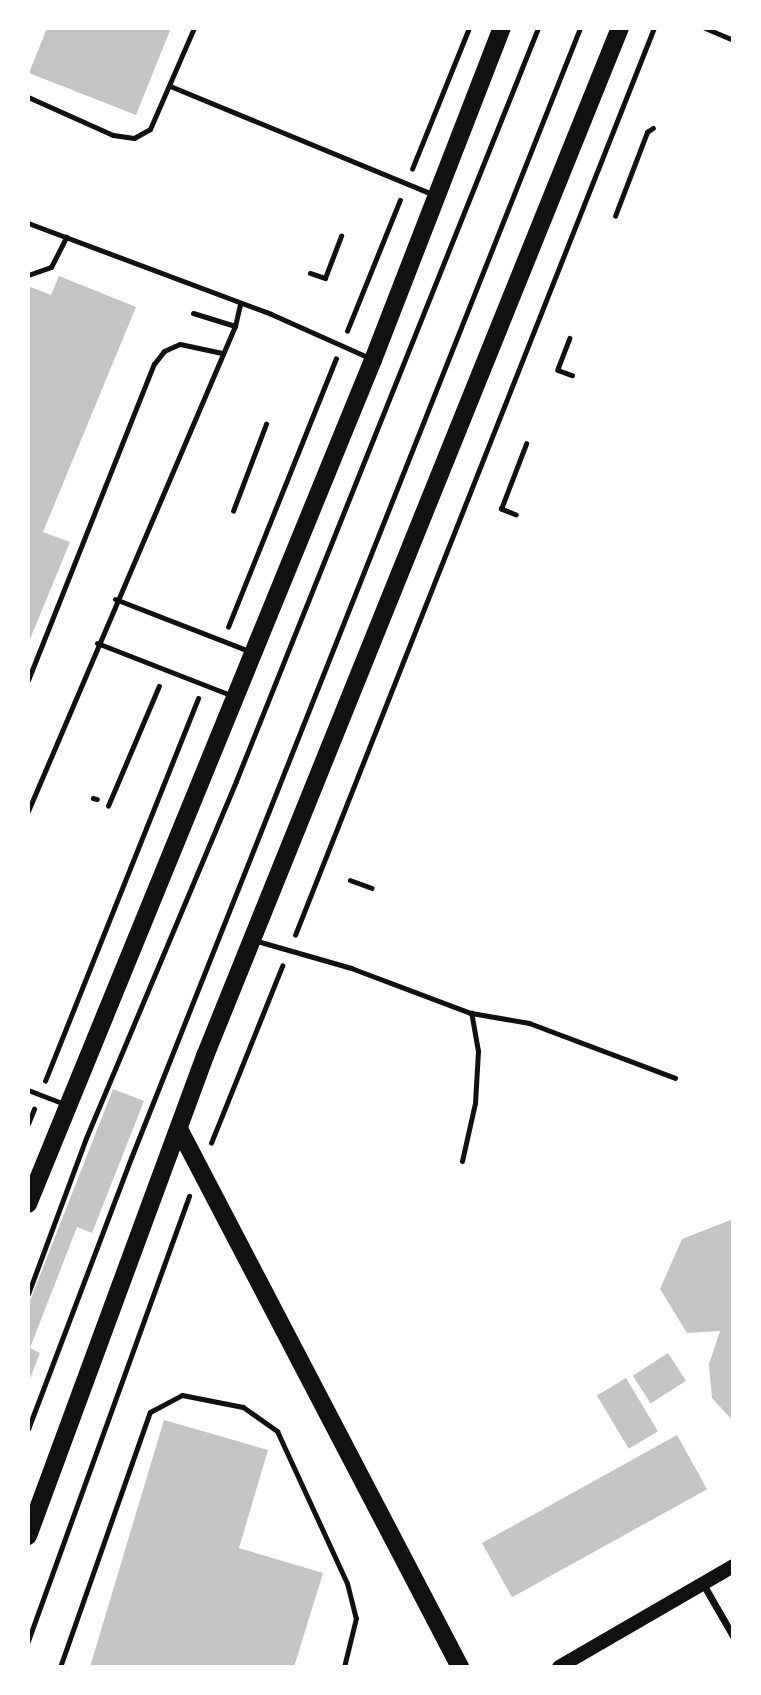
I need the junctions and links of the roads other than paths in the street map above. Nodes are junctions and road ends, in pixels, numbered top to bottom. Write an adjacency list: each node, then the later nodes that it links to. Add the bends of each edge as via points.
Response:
1 (194, 28): 8 (lane)
2 (502, 28): 10 (main road)
3 (538, 28): 33 (lane, via 242,768 86,1138)
4 (580, 28): 34 (lane, via 136,1145)
5 (620, 28): 25 (main road)
6 (705, 28): 7 (lane)
7 (733, 40)
8 (170, 86): 9 (lane, via 150,129 134,138 113,135); 10 (lane)
9 (28, 97)
10 (435, 195): 18 (main road)
11 (28, 223): 12 (lane)
12 (66, 237): 13 (lane, via 51,267); 14 (lane)
13 (28, 275)
14 (240, 305): 16 (lane); 18 (lane)
15 (193, 313): 16 (lane)
16 (235, 326): 17 (lane)
17 (222, 353): 19 (lane); 22 (lane, via 180,344 164,351 154,364)
18 (373, 360): 21 (main road)
19 (115, 599): 20 (lane); 21 (lane)
20 (97, 643): 23 (lane); 24 (lane)
21 (254, 653): 23 (main road)
22 (28, 680)
23 (236, 697): 29 (main road)
24 (28, 811)
25 (253, 940): 26 (lane, via 351,968); 30 (main road)
26 (471, 1013): 27 (lane, via 530,1023); 31 (lane, via 478,1051 475,1103)
27 (675, 1078)
28 (28, 1090): 29 (lane)
29 (68, 1105): 32 (main road)
30 (179, 1129): 35 (main road); 41 (main road)
31 (462, 1161)
32 (28, 1204)
33 (28, 1294)
34 (28, 1429)
35 (28, 1536)
36 (733, 1566): 37 (main road)
37 (703, 1583): 38 (street); 42 (main road)
38 (733, 1636)
39 (60, 1667): 40 (lane, via 150,1412 182,1395 243,1407 277,1431 347,1583 356,1618)
40 (344, 1667)
41 (460, 1667)
42 (559, 1667)

